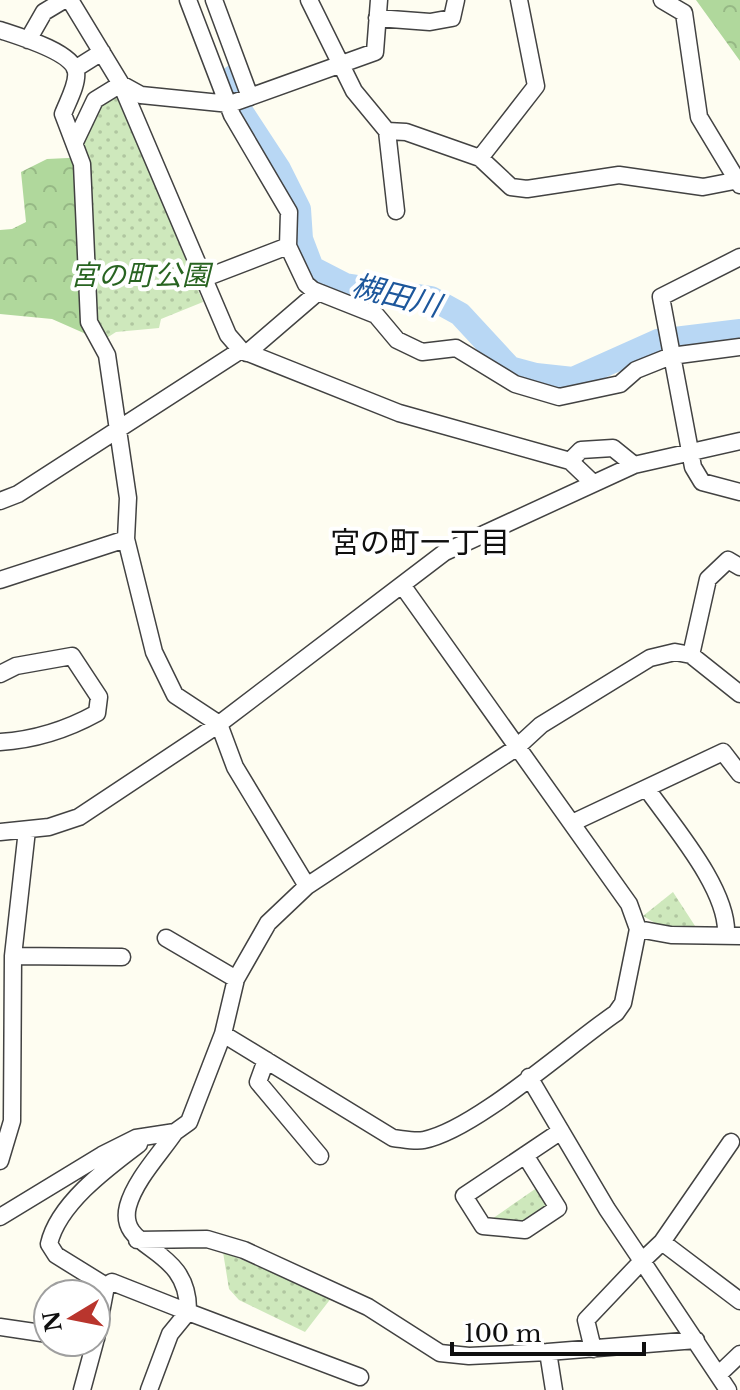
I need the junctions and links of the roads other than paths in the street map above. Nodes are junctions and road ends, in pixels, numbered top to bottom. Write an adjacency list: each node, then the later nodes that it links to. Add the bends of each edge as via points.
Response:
1 (67, 0): 11 (street, via 44,12); 12 (street)
2 (188, 0): 16 (street)
3 (214, 0): 16 (street)
4 (309, 0): 13 (street)
5 (379, 0): 9 (street)
6 (456, 0): 9 (street, via 452,18)
7 (519, 0): 19 (street, via 536,86)
8 (662, 0): 20 (street, via 684,13 699,117)
9 (377, 18): 13 (street, via 375,52)
10 (0, 30): 11 (street)
11 (28, 40): 14 (street, via 72,62)
12 (102, 52): 14 (street); 15 (street)
13 (341, 64): 16 (street); 17 (street, via 363,106)
14 (75, 69): 18 (street, via 63,114)
15 (121, 84): 16 (street, via 141,95); 18 (street, via 95,100); 24 (street)
16 (242, 100): 22 (street, via 232,115 289,212)
17 (387, 131): 19 (street, via 406,132); 21 (street)
18 (75, 142): 29 (street, via 82,164 89,322 107,355)
19 (480, 158): 20 (street, via 511,187 527,189 619,175 703,187)
20 (737, 183)
21 (396, 211)
22 (288, 246): 24 (street); 25 (street, via 306,284)
23 (740, 257): 26 (street, via 661,297)
24 (205, 278): 28 (street, via 228,335)
25 (318, 292): 26 (street, via 376,315 397,340 422,352 456,348 515,384 559,397 620,384); 28 (street)
26 (669, 344): 27 (street); 31 (street)
27 (740, 347)
28 (244, 352): 29 (street); 32 (street, via 399,413)
29 (118, 429): 36 (street); 37 (street, via 128,498)
30 (740, 441): 31 (street)
31 (690, 452): 33 (street); 35 (street, via 702,482)
32 (570, 461): 33 (street, via 581,450 613,448); 34 (street)
33 (634, 465): 34 (street)
34 (592, 482): 40 (street, via 445,552)
35 (740, 492)
36 (0, 501)
37 (126, 539): 39 (street); 44 (street, via 161,669 175,695)
38 (740, 567): 41 (street, via 728,560 708,579)
39 (0, 580)
40 (402, 585): 44 (street); 46 (street)
41 (691, 655): 43 (street); 46 (street, via 675,652 650,658 541,725)
42 (0, 674): 45 (street, via 72,656 99,697 97,713 81,722 21,741)
43 (740, 694)
44 (219, 724): 50 (street, via 79,817); 52 (street, via 235,767)
45 (0, 742)
46 (516, 748): 49 (street); 52 (street)
47 (740, 774): 48 (street, via 723,752)
48 (647, 789): 49 (street); 54 (street, via 702,868)
49 (572, 823): 53 (street, via 629,904)
50 (27, 830): 51 (street); 56 (street)
51 (2, 831)
52 (307, 886): 58 (street, via 268,923)
53 (638, 929): 54 (street); 61 (street, via 623,1003 616,1013)
54 (733, 936)
55 (166, 938): 58 (street)
56 (13, 956): 57 (street); 68 (street, via 12,1121)
57 (122, 957)
58 (236, 979): 59 (street)
59 (223, 1034): 60 (street); 63 (street, via 189,1122)
60 (266, 1060): 61 (street, via 393,1138 422,1141 454,1129); 67 (street, via 258,1082)
61 (529, 1077): 62 (street)
62 (561, 1131): 66 (street); 72 (street)
63 (175, 1132): 64 (street); 70 (street, via 128,1207 128,1226)
64 (149, 1136): 69 (street, via 102,1155); 73 (street, via 91,1186 52,1232 49,1244 56,1255)
65 (731, 1142): 71 (street)
66 (525, 1155): 66 (street, via 464,1196 483,1226 525,1230 558,1208)
67 (320, 1156)
68 (0, 1161)
69 (0, 1217)
70 (137, 1240): 76 (street, via 170,1260 182,1277); 81 (street, via 207,1239 244,1250 368,1307 440,1353)
71 (662, 1242): 72 (street); 75 (street)
72 (642, 1261): 79 (street); 80 (street, via 586,1320)
73 (93, 1278)
74 (112, 1282): 76 (street)
75 (740, 1301)
76 (188, 1312): 85 (street); 87 (street, via 170,1334)
77 (0, 1327): 78 (street)
78 (32, 1332)
79 (696, 1340): 80 (street); 84 (street)
80 (593, 1349): 81 (street)
81 (548, 1352): 88 (street)
82 (740, 1354): 84 (street)
83 (91, 1358): 86 (street)
84 (718, 1375): 89 (street)
85 (360, 1377)
86 (82, 1390)
87 (149, 1390)
88 (554, 1390)
89 (728, 1390)

